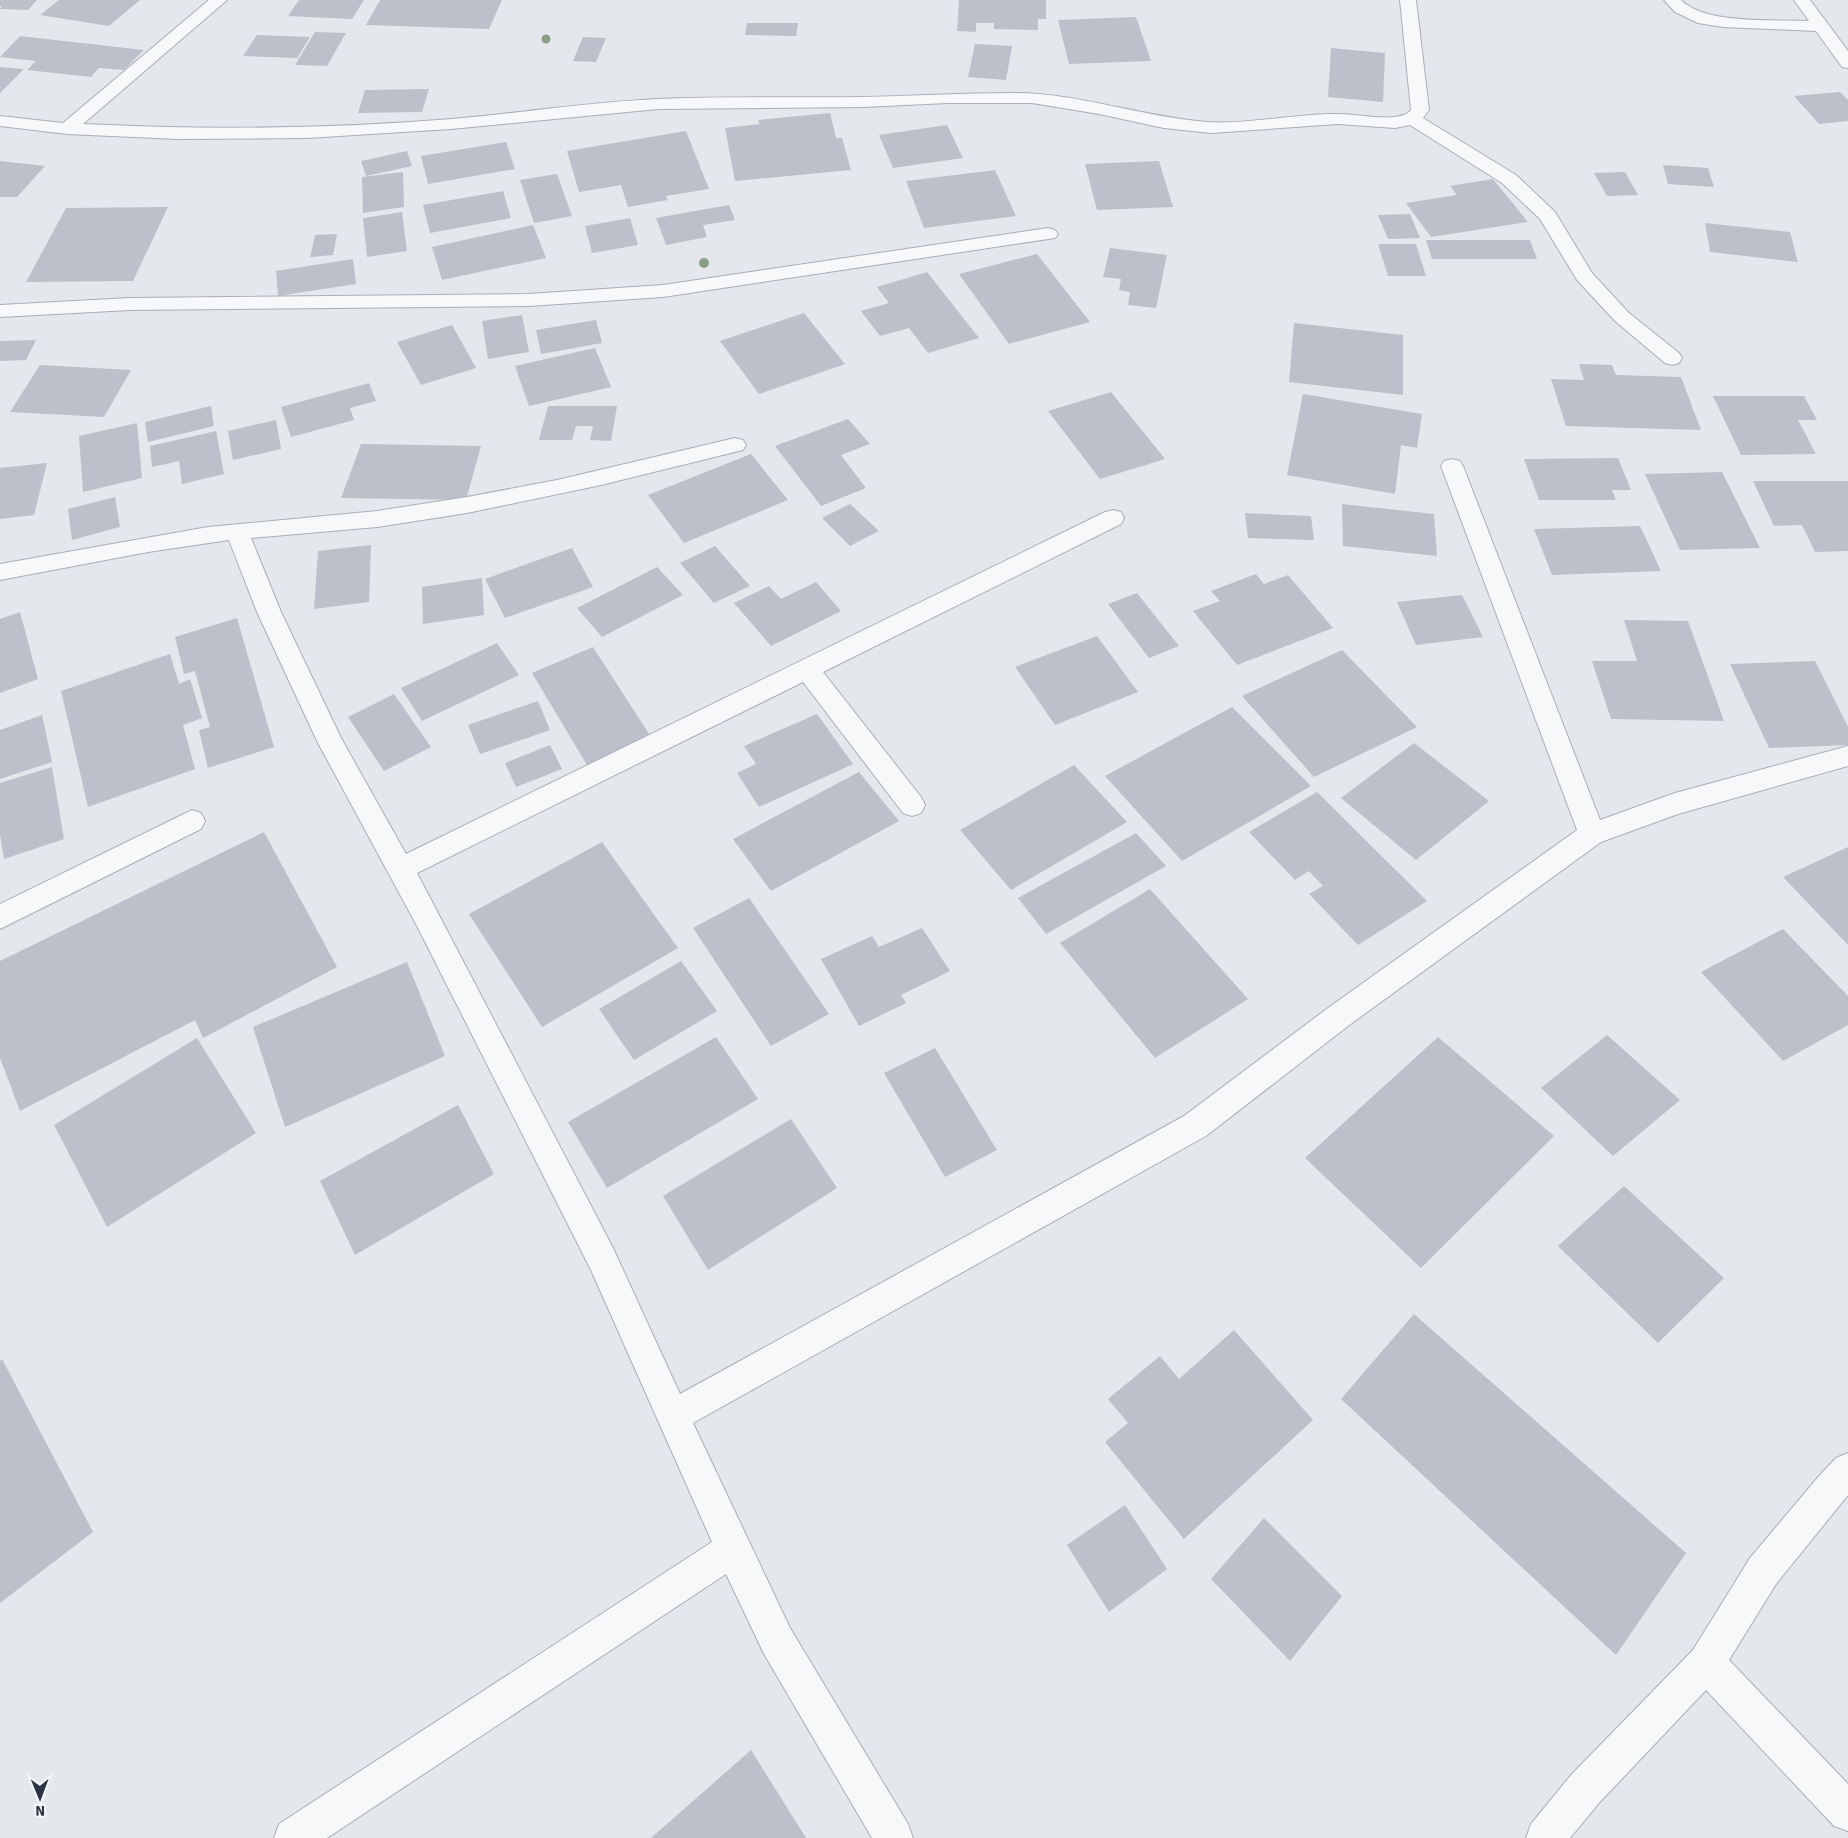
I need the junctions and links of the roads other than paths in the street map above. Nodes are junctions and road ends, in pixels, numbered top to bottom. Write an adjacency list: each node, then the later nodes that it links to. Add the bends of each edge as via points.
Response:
1 (219, 0): 9 (street)
2 (1408, 0): 7 (street, via 1420,110)
3 (1672, 0): 5 (street, via 1698,18)
4 (1802, 0): 5 (street)
5 (1820, 26): 6 (street)
6 (1848, 63)
7 (1413, 119): 9 (street, via 1395,123 1338,120 1211,128 1164,123 1032,98 948,98 658,104 451,124 307,133 178,134); 12 (street, via 1509,179 1548,216 1584,276 1622,317)
8 (0, 120): 9 (street)
9 (66, 129)
10 (1048, 234): 11 (street, via 663,291 529,300 130,304)
11 (0, 311)
12 (1672, 358)
13 (735, 445): 16 (street, via 521,495 377,518)
14 (1452, 466): 22 (street)
15 (1112, 518): 18 (street)
16 (237, 531): 17 (street); 23 (street, via 269,612 330,741)
17 (0, 572)
18 (807, 669): 20 (street); 23 (street)
19 (1848, 756): 22 (street, via 1676,804)
20 (912, 805)
21 (192, 821): 24 (street)
22 (1592, 834): 25 (street, via 1338,1017 1196,1126)
23 (400, 869): 25 (street, via 602,1259)
24 (0, 917)
25 (673, 1416): 27 (street)
26 (1848, 1470): 28 (street, via 1763,1571)
27 (733, 1549): 30 (street); 31 (street, via 777,1641)
28 (1706, 1663): 29 (street); 32 (street, via 1585,1789)
29 (1848, 1812)
30 (292, 1838)
31 (894, 1838)
32 (1545, 1838)

